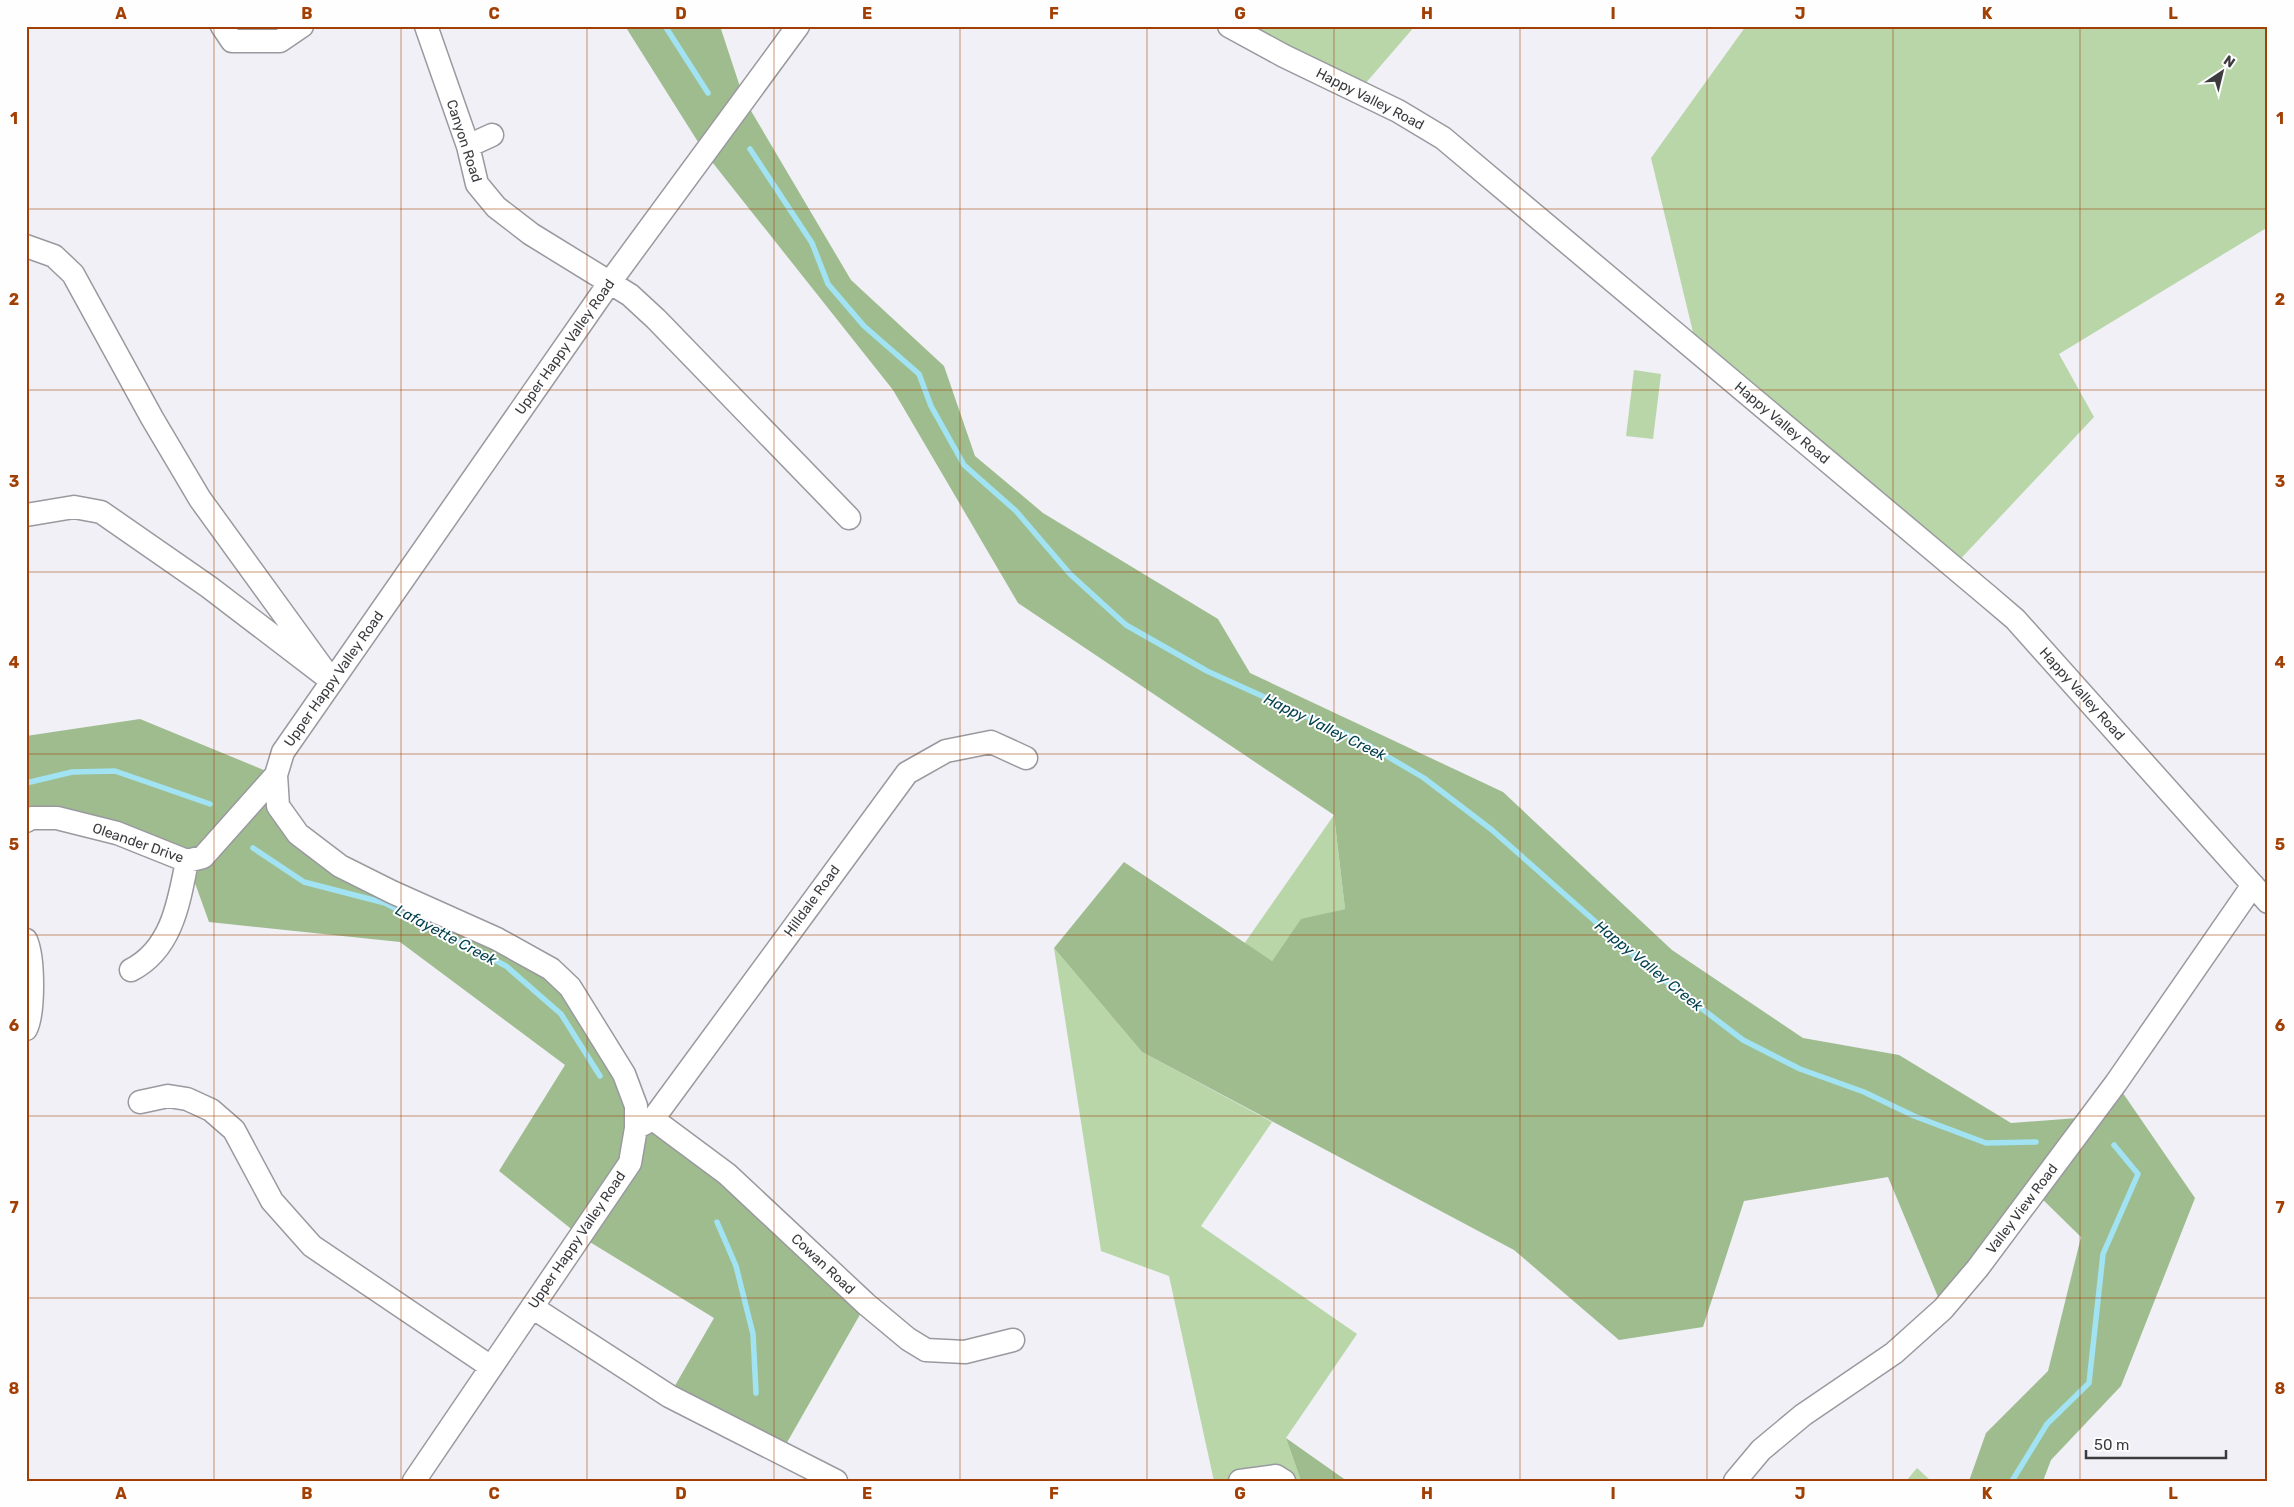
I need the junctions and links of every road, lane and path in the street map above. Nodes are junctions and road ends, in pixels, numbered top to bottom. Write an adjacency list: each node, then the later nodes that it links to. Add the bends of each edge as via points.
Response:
1 (222, 26): 2 (street, via 232,41 280,41)
2 (302, 26)
3 (426, 26): 7 (street, Canyon Road)
4 (798, 26): 9 (street, Upper Happy Valley Road)
5 (1229, 26): 17 (street, Happy Valley Road, via 1405,115 1443,138 1516,199 2015,618)
6 (492, 135): 7 (street)
7 (468, 146): 9 (street, Canyon Road, via 477,184 496,207 531,234)
8 (26, 246): 12 (street, via 54,256 73,274 200,499)
9 (610, 282): 11 (street, Canyon Road, via 656,319); 12 (street, Upper Happy Valley Road)
10 (26, 515): 12 (street, via 74,507 101,512 209,586)
11 (849, 518)
12 (332, 681): 14 (street, Upper Happy Valley Road, via 283,752)
13 (1026, 758): 23 (street, Hilldale Road, via 991,742 946,751 907,773)
14 (276, 775): 16 (street, Oleander Drive, via 203,856); 23 (street, Upper Happy Valley Road, via 278,806 298,834 340,866 497,939 551,969 570,987 624,1074)
15 (26, 821): 16 (street, Oleander Drive, via 31,818 57,818 108,830)
16 (187, 861): 20 (street, via 168,933 156,950)
17 (2253, 885): 18 (street, Happy Valley Road); 31 (street, Valley View Road, via 2116,1083 1976,1270 1948,1302 1894,1353 1796,1420 1761,1450)
18 (2268, 902)
19 (26, 940): 21 (street, via 32,981 30,1020)
20 (131, 970)
21 (26, 1029)
22 (140, 1102): 26 (street, via 168,1096 187,1099 211,1110 234,1130 272,1201 312,1246)
23 (645, 1124): 24 (street, Upper Happy Valley Road, via 630,1163); 25 (street, Cowan Road, via 726,1174 866,1304 926,1350 965,1352)
24 (532, 1307): 26 (street, Upper Happy Valley Road); 28 (street, via 669,1396)
25 (1013, 1340)
26 (491, 1367): 27 (street, Upper Happy Valley Road)
27 (414, 1481)
28 (836, 1481)
29 (1240, 1481): 30 (street, via 1276,1476)
30 (1284, 1481)
31 (1735, 1481)

